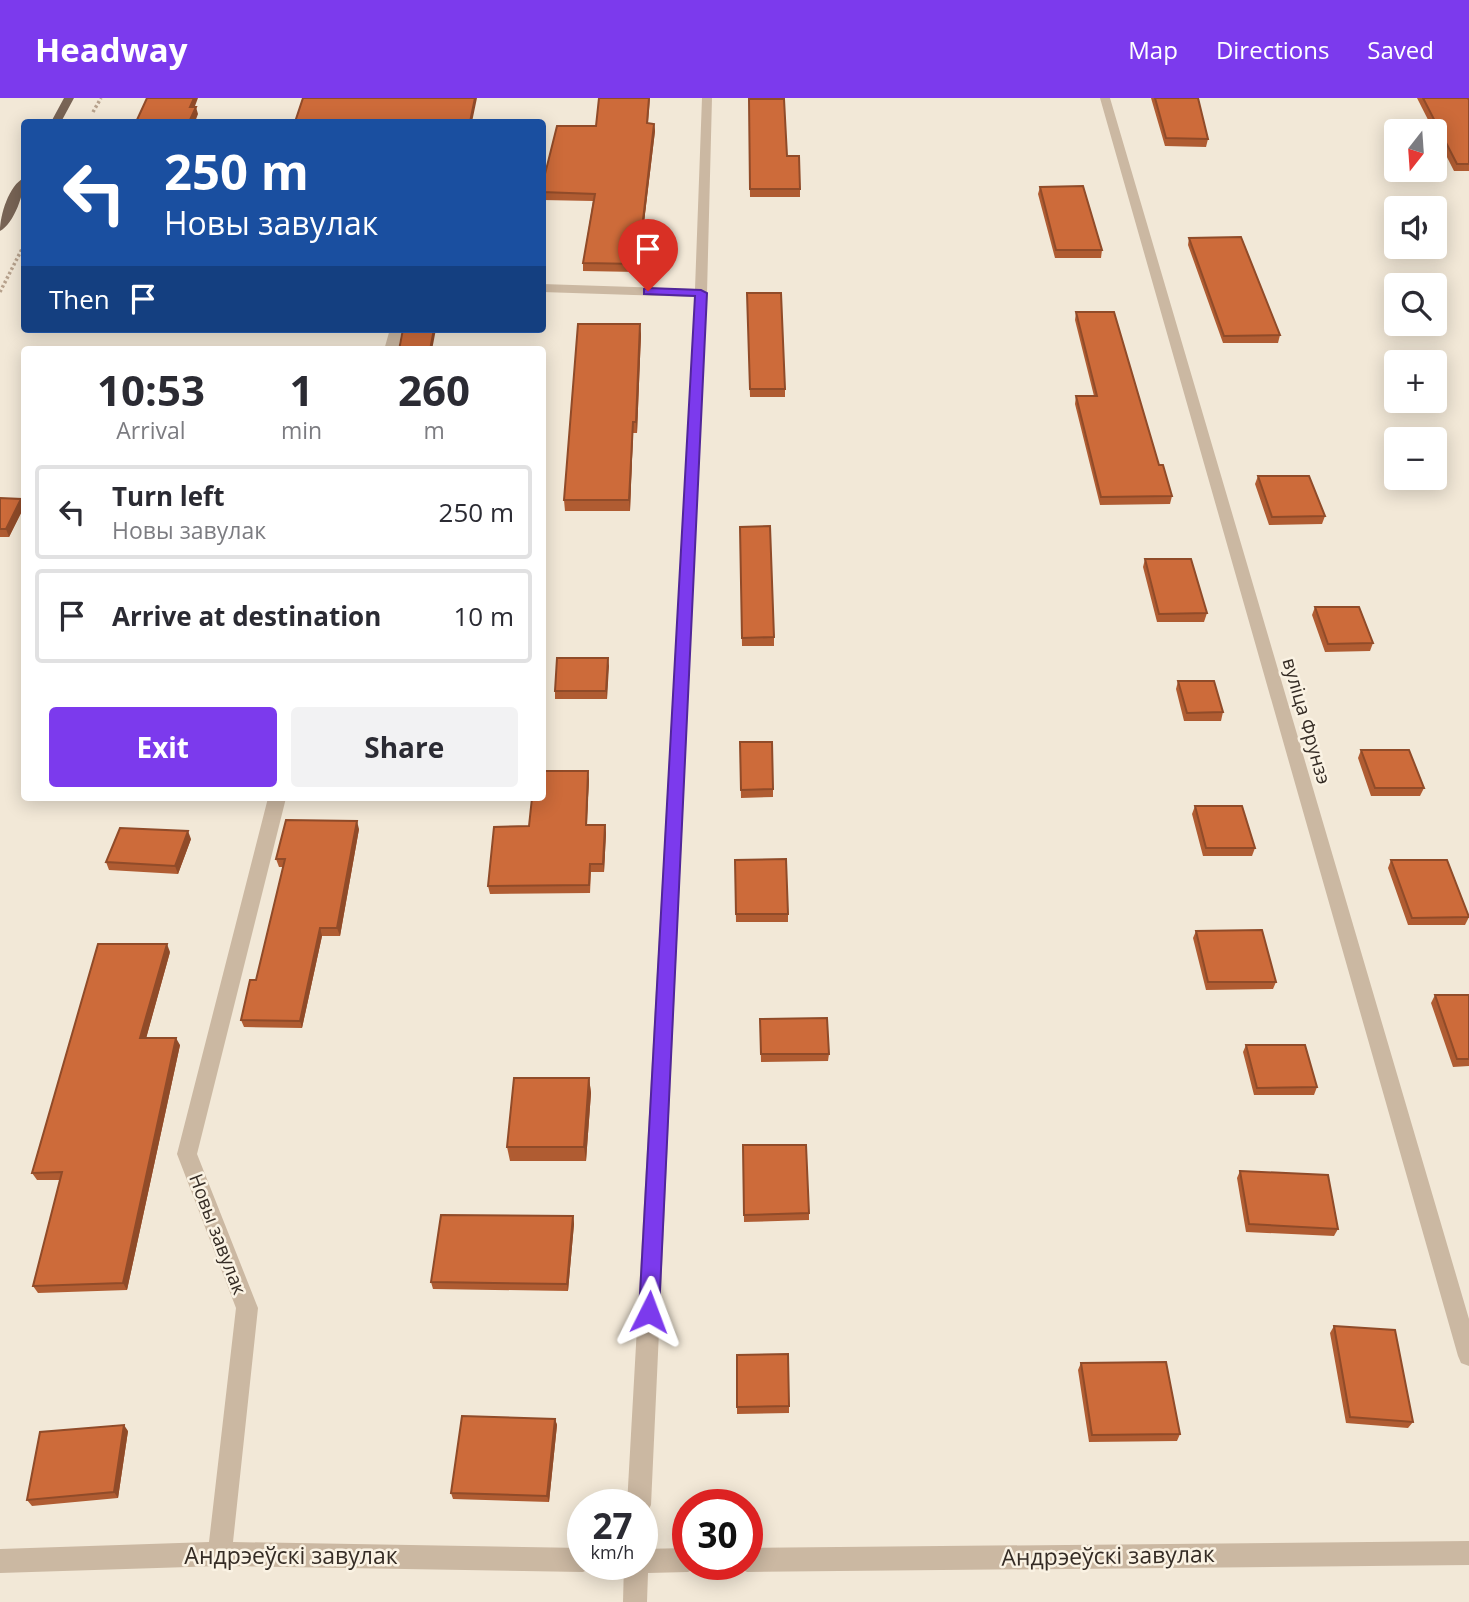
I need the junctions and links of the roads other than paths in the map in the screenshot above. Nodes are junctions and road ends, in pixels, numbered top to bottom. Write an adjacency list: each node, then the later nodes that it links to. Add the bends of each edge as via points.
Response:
1 (69, 98): 4 (main road)
2 (707, 98): 8 (street)
3 (1105, 98): 10 (street, вуліца Фрунзэ)
4 (58, 119)
5 (21, 187): 6 (main road)
6 (0, 227)
7 (546, 288): 8 (street)
8 (701, 293): 11 (street)
9 (276, 801): 13 (street, Новы завулак, via 187,1154 247,1308)
10 (1469, 1356)
11 (640, 1489)
12 (1469, 1553): 15 (street, Андрэеўскі завулак)
13 (220, 1554): 14 (street, Андрэеўскі завулак); 16 (street, Андрэеўскі завулак)
14 (567, 1560)
15 (763, 1560)
16 (0, 1561)
17 (636, 1580): 18 (street)
18 (635, 1602)

